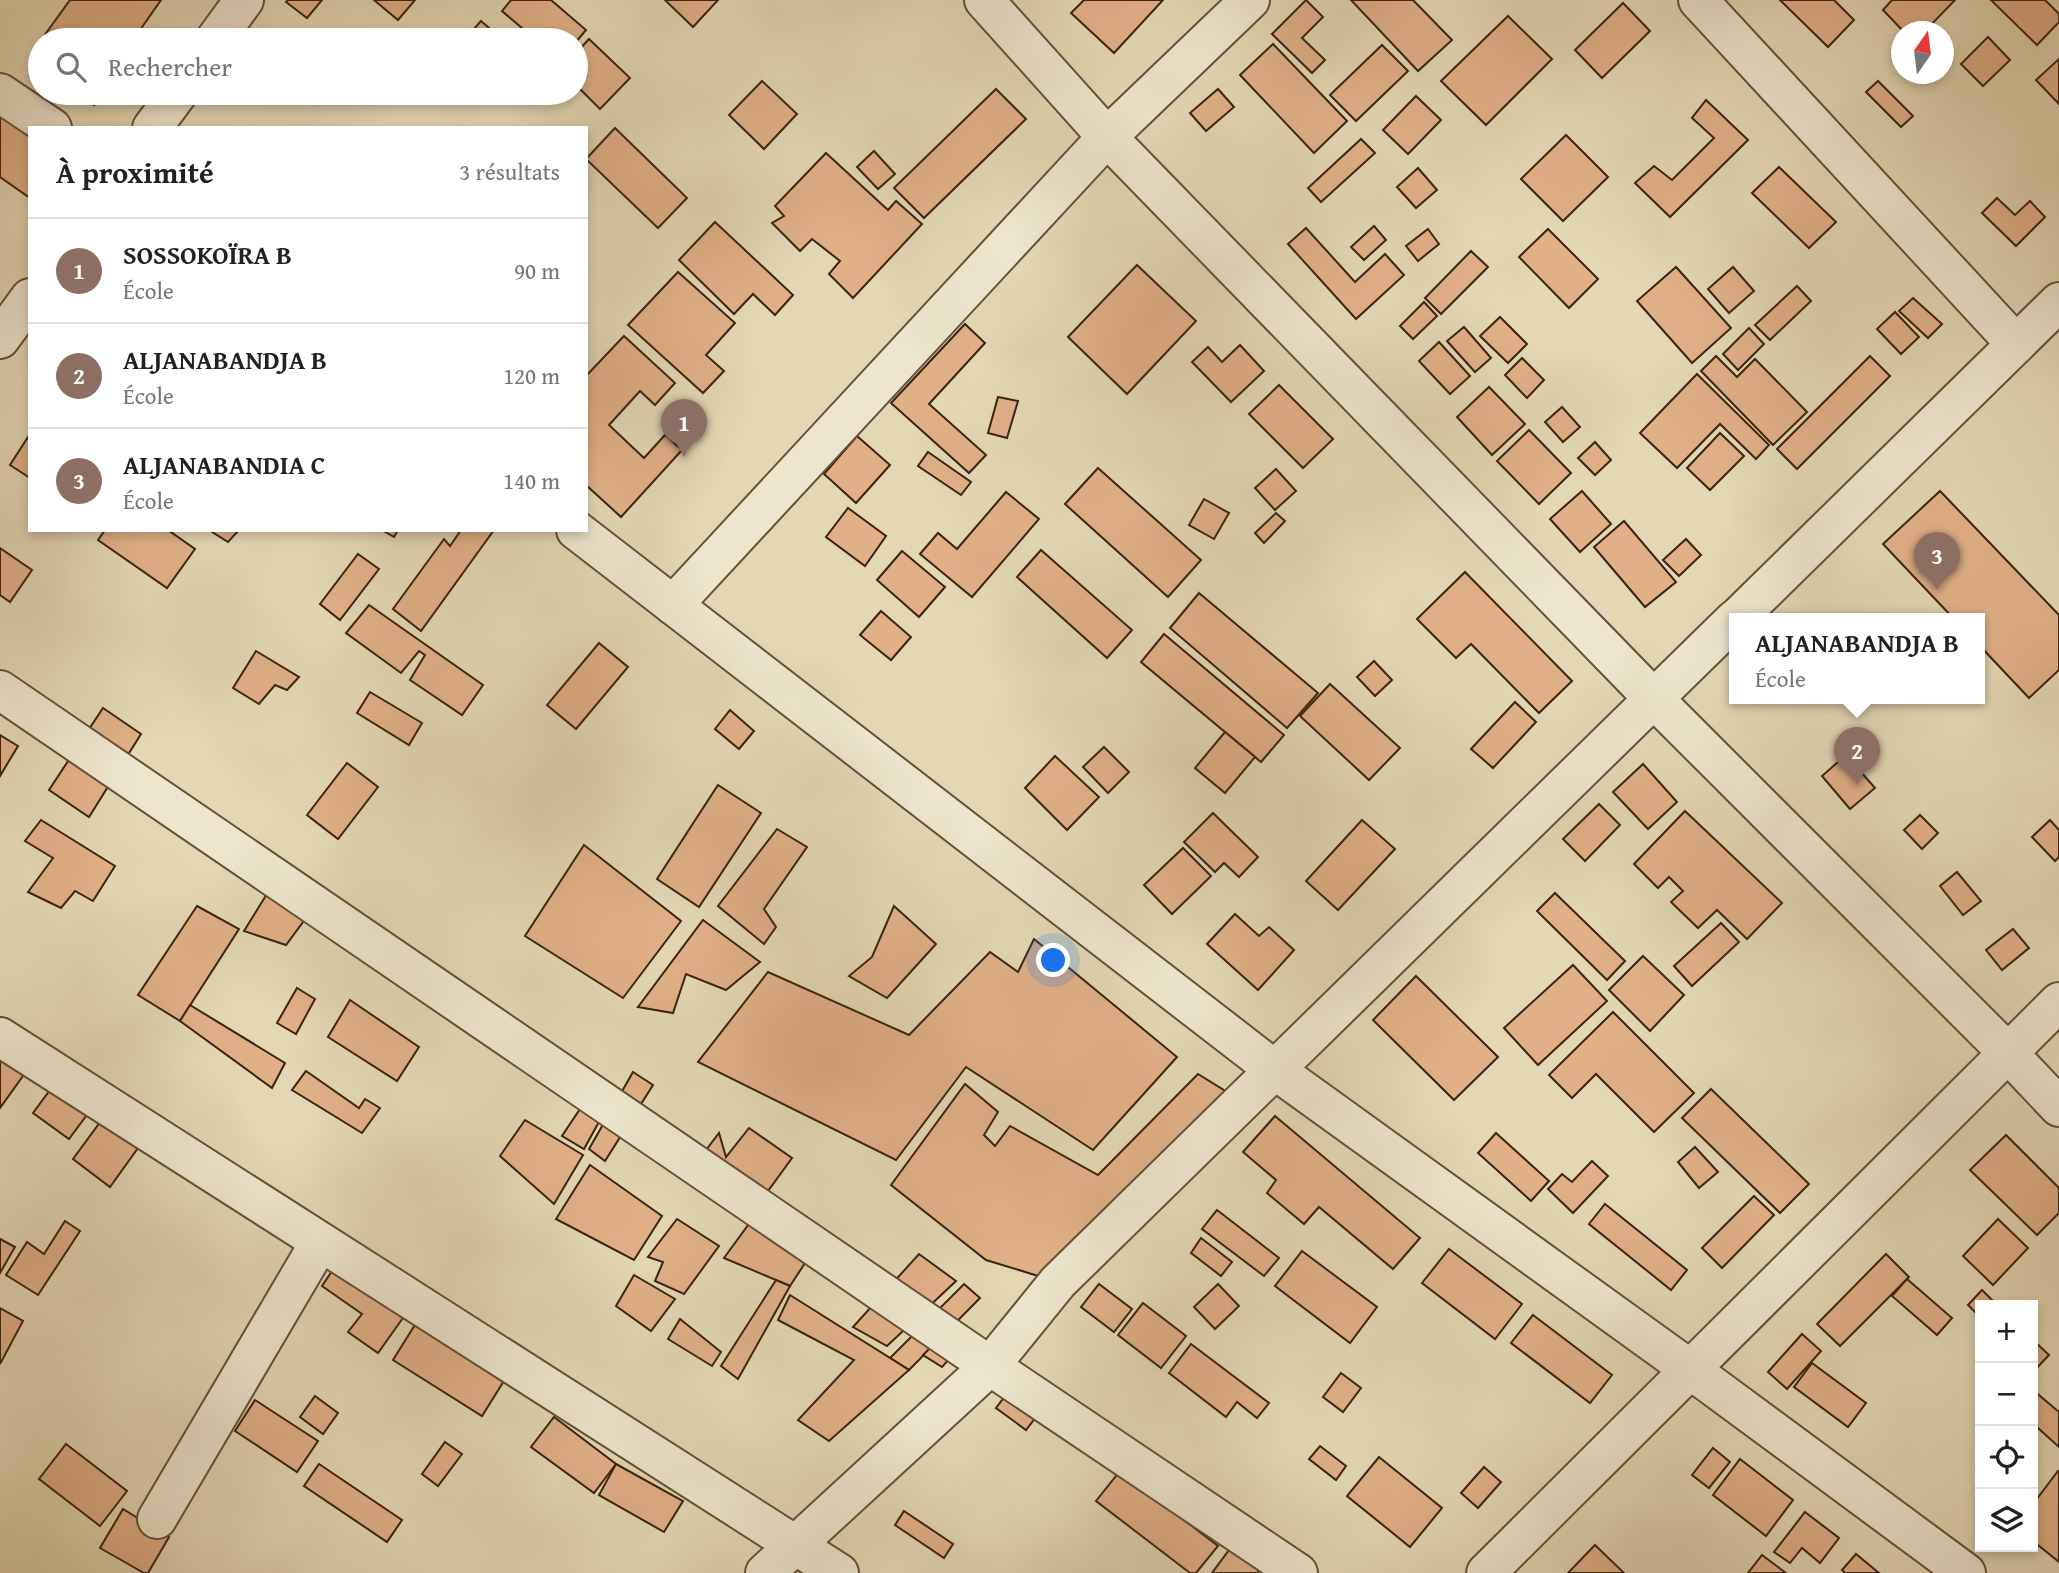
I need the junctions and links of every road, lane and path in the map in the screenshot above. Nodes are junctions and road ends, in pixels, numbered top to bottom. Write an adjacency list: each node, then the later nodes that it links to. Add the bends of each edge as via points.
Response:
1 (244, 0): 5 (street)
2 (984, 0): 10 (street)
3 (1250, 0): 10 (street)
4 (1698, 0): 14 (street)
5 (224, 28)
6 (0, 93): 8 (street)
7 (169, 105): 9 (street)
8 (49, 126)
9 (153, 126)
10 (1107, 137): 16 (street); 20 (street)
11 (28, 301): 13 (street)
12 (2059, 302): 14 (street)
13 (0, 339)
14 (2016, 344): 17 (street)
15 (579, 532): 16 (street)
16 (673, 605): 24 (street)
17 (1742, 613)
18 (1729, 626): 20 (street)
19 (0, 690): 27 (street)
20 (1654, 699): 23 (street); 24 (street)
21 (2059, 1002): 23 (street)
22 (0, 1037): 26 (street)
23 (2008, 1053): 25 (street); 28 (street)
24 (1275, 1070): 27 (street, via 1058,1282); 28 (street)
25 (2059, 1107)
26 (320, 1242): 29 (street); 30 (street)
27 (990, 1366): 30 (street); 33 (street)
28 (1690, 1370): 34 (street); 35 (street)
29 (157, 1519)
30 (793, 1544): 31 (street); 32 (street)
31 (765, 1573)
32 (839, 1573)
33 (1298, 1573)
34 (1486, 1573)
35 (1966, 1573)

